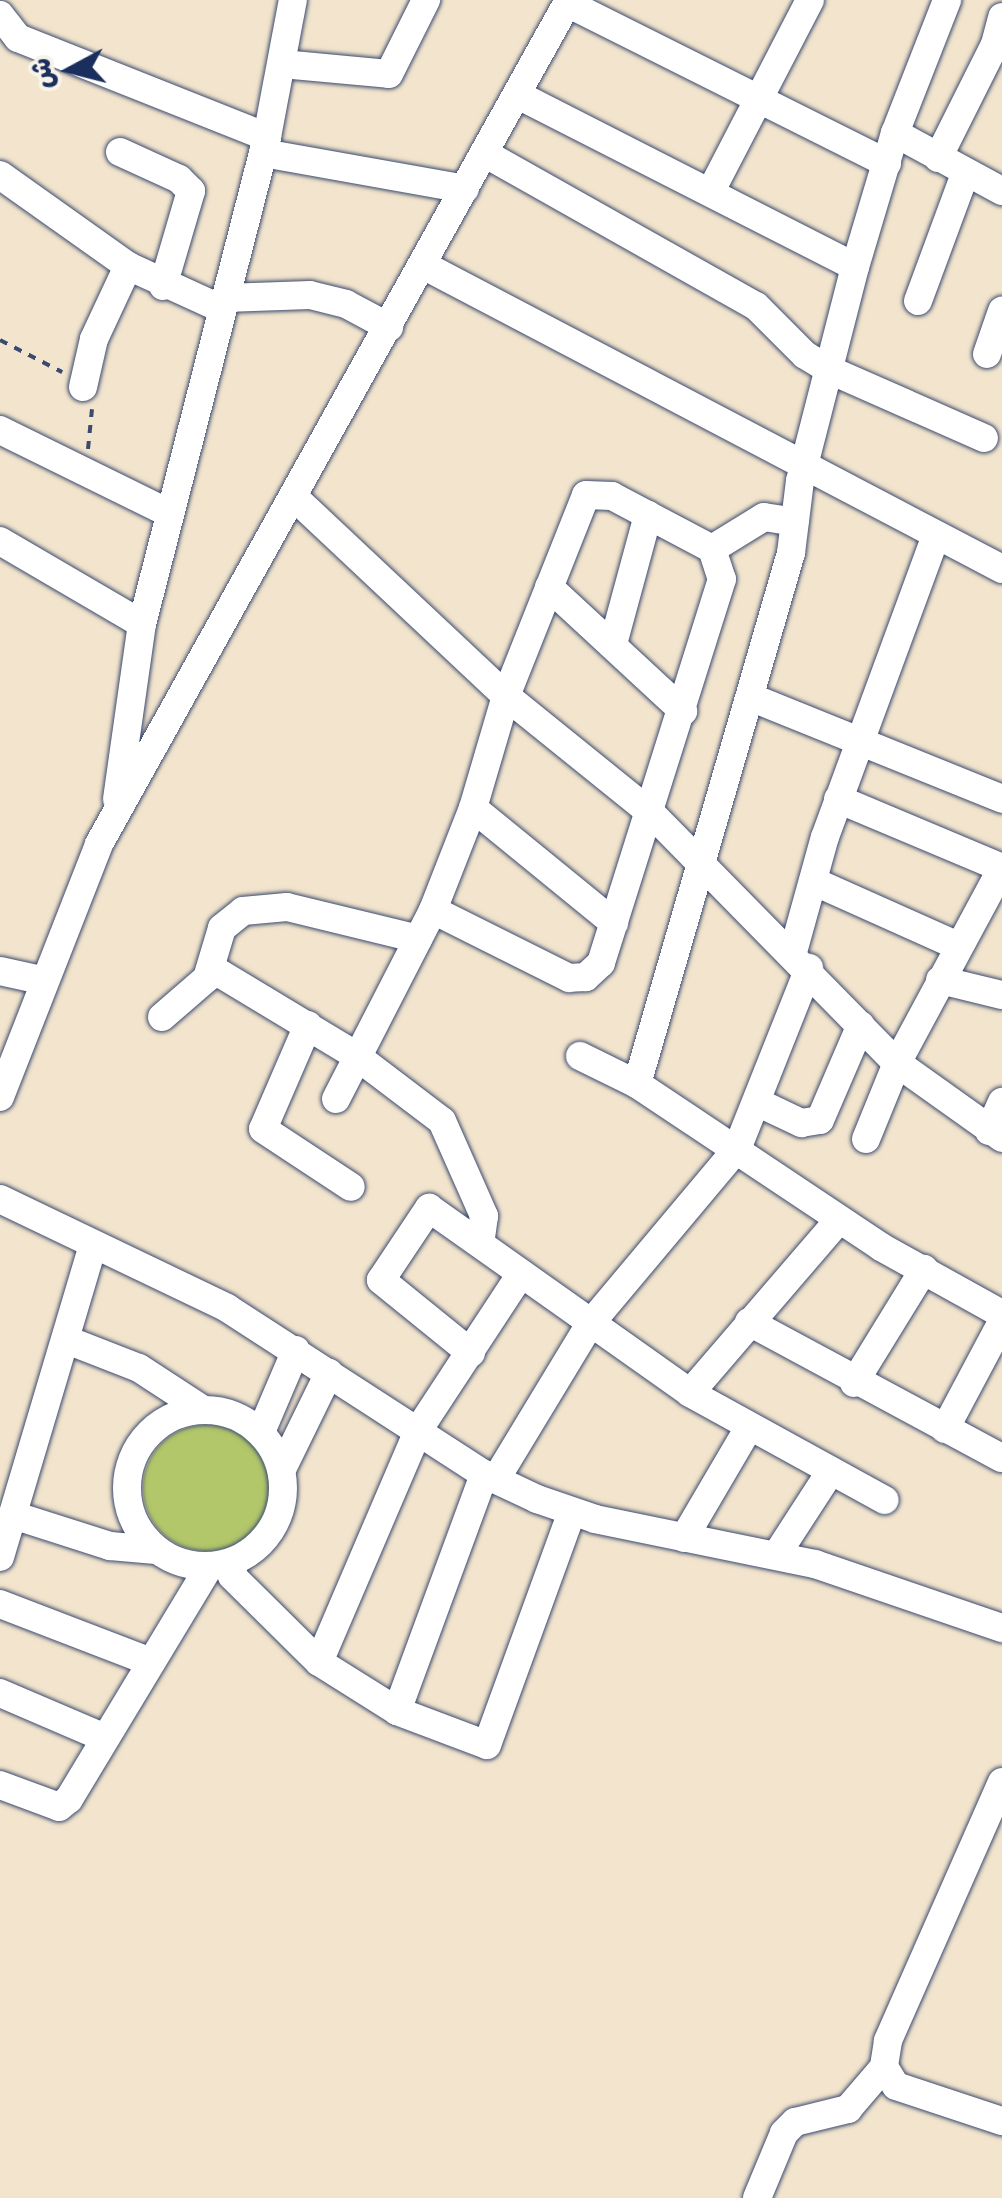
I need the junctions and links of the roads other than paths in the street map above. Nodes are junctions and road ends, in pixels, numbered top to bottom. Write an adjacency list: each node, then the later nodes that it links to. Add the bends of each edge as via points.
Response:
1 (293, 0): 8 (street)
2 (426, 0): 8 (street, via 388,74)
3 (810, 0): 10 (street)
4 (946, 0): 11 (street)
5 (568, 2): 9 (street); 10 (street)
6 (0, 15): 12 (street, via 18,38)
7 (1002, 17): 15 (street, via 996,44)
8 (282, 64): 12 (street)
9 (518, 95): 14 (street); 20 (street)
10 (758, 101): 16 (street); 20 (street)
11 (895, 133): 15 (street); 16 (street)
12 (265, 145): 19 (street); 26 (street)
13 (120, 152): 24 (street, via 191,191)
14 (484, 153): 19 (street); 30 (street, via 756,306 805,355)
15 (938, 158): 18 (street)
16 (886, 163): 23 (street)
17 (0, 174): 22 (street)
18 (990, 179): 25 (street)
19 (465, 189): 21 (street)
20 (710, 192): 23 (street)
21 (423, 265): 28 (street); 34 (street)
22 (128, 266): 24 (street); 31 (street, via 94,339)
23 (855, 267): 30 (street)
24 (163, 286): 26 (street)
25 (918, 301)
26 (223, 304): 28 (street, via 310,295 346,304); 36 (street)
27 (1002, 311): 29 (street)
28 (389, 327): 35 (street)
29 (987, 354)
30 (832, 371): 33 (street); 34 (street)
31 (83, 387)
32 (0, 430): 36 (street)
33 (984, 438)
34 (804, 466): 38 (street); 39 (street)
35 (295, 498): 46 (street); 51 (street)
36 (169, 513): 44 (street)
37 (648, 515): 41 (street); 43 (street, via 590,492); 45 (street)
38 (795, 522): 41 (street, via 764,518); 47 (street)
39 (935, 538): 42 (street); 50 (street)
40 (0, 541): 44 (street)
41 (712, 549): 48 (street, via 722,578)
42 (1002, 569)
43 (549, 587): 45 (street); 46 (street)
44 (142, 624): 49 (street)
45 (613, 644): 48 (street)
46 (506, 696): 54 (street); 55 (street)
47 (750, 697): 50 (street); 57 (street)
48 (683, 712): 55 (street)
49 (126, 733): 51 (street); 56 (street)
50 (858, 742): 52 (street); 53 (street)
51 (154, 743): 56 (street)
52 (838, 799): 58 (street); 59 (street)
53 (1002, 799)
54 (473, 808): 60 (street); 61 (street)
55 (652, 813): 57 (street); 61 (street)
56 (116, 815): 67 (street)
57 (702, 861): 64 (street); 76 (street)
58 (1002, 868): 63 (street)
59 (815, 882): 63 (street); 64 (street)
60 (433, 910): 61 (street, via 569,978 586,977 600,963); 62 (street)
61 (614, 923)
62 (418, 939): 65 (street, via 269,905 232,917 213,950); 73 (street)
63 (958, 946): 68 (street)
64 (801, 960): 72 (street); 80 (street)
65 (211, 968): 70 (street); 71 (street)
66 (0, 971): 67 (street)
67 (40, 980): 77 (street)
68 (940, 980): 69 (street); 75 (street)
69 (1002, 995)
70 (162, 1017)
71 (308, 1025): 73 (street); 84 (street, via 263,1128)
72 (861, 1025): 75 (street); 80 (street, via 820,1120 801,1123)
73 (355, 1055): 78 (street); 87 (street, via 449,1128 484,1216)
74 (580, 1056): 76 (street)
75 (897, 1063): 81 (street); 82 (street)
76 (637, 1084): 83 (street)
77 (0, 1096)
78 (336, 1100)
79 (1002, 1102): 81 (street)
80 (759, 1103): 83 (street)
81 (995, 1135)
82 (866, 1139)
83 (738, 1149): 86 (street); 93 (street)
84 (351, 1187)
85 (0, 1198): 88 (street)
86 (839, 1220): 89 (street); 92 (street)
87 (480, 1244): 90 (street); 96 (street, via 429,1208 382,1276 384,1285)
88 (93, 1245): 94 (street); 95 (street, via 201,1294)
89 (924, 1269): 91 (street); 98 (street)
90 (521, 1274): 93 (street); 96 (street)
91 (1002, 1318): 103 (street)
92 (749, 1322): 98 (street); 99 (street)
93 (590, 1324): 99 (street); 108 (street)
94 (67, 1340): 100 (street, via 154,1374); 111 (street)
95 (296, 1350): 97 (street); 104 (street)
96 (470, 1354): 102 (street)
97 (329, 1373): 102 (street); 106 (street)
98 (854, 1383): 103 (street)
99 (690, 1392): 101 (street)
100 (202, 1408): 104 (street, via 234,1415); 113 (street, via 175,1414 135,1450 128,1504)
101 (749, 1426): 107 (street); 112 (street)
102 (419, 1429): 108 (street); 120 (street)
103 (945, 1429): 105 (street)
104 (261, 1432): 106 (street)
105 (1002, 1458)
106 (282, 1469): 116 (street, via 284,1491 269,1534)
107 (831, 1471): 109 (street); 114 (street)
108 (490, 1476): 110 (street); 122 (street)
109 (885, 1500)
110 (572, 1512): 112 (street); 122 (street, via 487,1745)
111 (16, 1516): 113 (street, via 110,1546); 115 (street)
112 (684, 1538): 114 (street)
113 (156, 1550): 116 (street)
114 (776, 1554): 118 (street)
115 (0, 1557)
116 (222, 1564): 119 (street); 120 (street)
117 (0, 1604): 119 (street)
118 (1002, 1628)
119 (151, 1662): 123 (street)
120 (320, 1662): 122 (street)
121 (0, 1693): 123 (street)
122 (397, 1712)
123 (105, 1738): 125 (street, via 58,1807)
124 (1002, 1782): 126 (street)
125 (0, 1785)
126 (992, 1836): 127 (street, via 888,2041)
127 (884, 2067): 128 (street, via 896,2086); 129 (street, via 848,2109 794,2122)
128 (1002, 2121)
129 (757, 2198)

